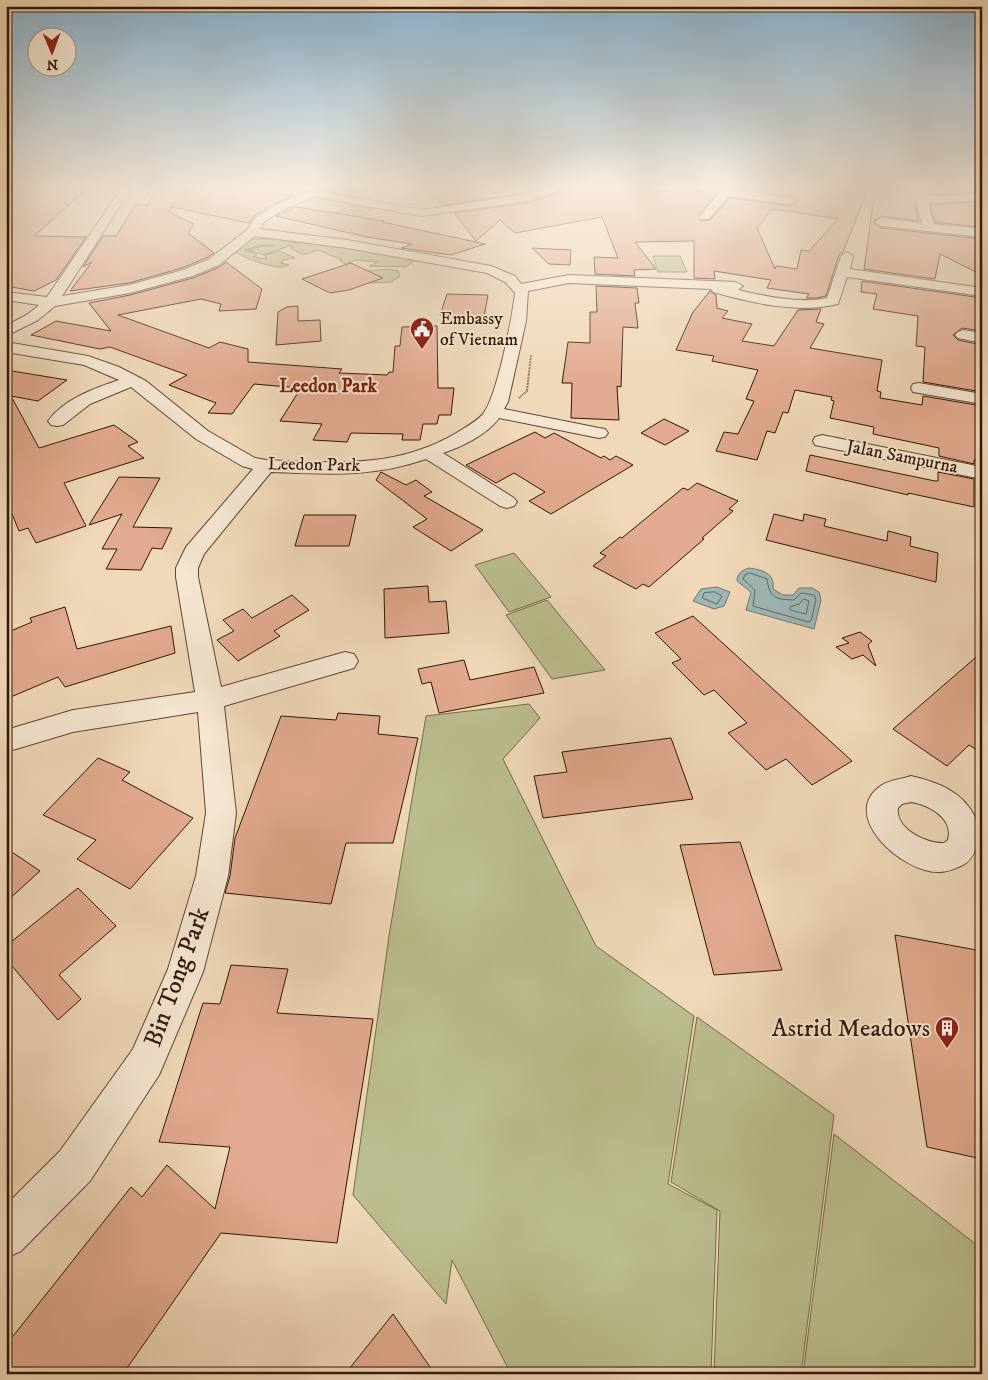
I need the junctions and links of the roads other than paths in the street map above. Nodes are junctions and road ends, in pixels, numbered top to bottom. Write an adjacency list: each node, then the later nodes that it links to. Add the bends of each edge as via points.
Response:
1 (83, 253): 11 (street)
2 (225, 253): 11 (street, via 188,273 130,289)
3 (398, 253): 8 (street, via 491,270 510,279)
4 (847, 256): 5 (street)
5 (843, 272): 6 (street, via 833,302 827,304 803,304); 9 (street)
6 (702, 285): 7 (street); 8 (street, via 569,280)
7 (736, 286)
8 (518, 288): 19 (street, Leedon Park, via 522,293 519,321)
9 (982, 292)
10 (6, 296): 11 (street)
11 (51, 302): 12 (street)
12 (6, 332)
13 (963, 335): 14 (street)
14 (982, 338)
15 (6, 347): 16 (street, Leedon Park, via 88,361)
16 (133, 381): 20 (street, via 82,400); 24 (street, Leedon Park, via 202,435 249,462)
17 (919, 388): 18 (street)
18 (982, 399)
19 (494, 412): 21 (street); 23 (street, Leedon Park, via 471,432)
20 (57, 421)
21 (599, 433)
22 (822, 441): 25 (street, Jalan Sampurna)
23 (429, 452): 24 (street, Leedon Park, via 388,464 351,468); 26 (street)
24 (266, 466): 28 (street, Bin Tong Park, via 194,552 187,568)
25 (982, 473)
26 (507, 502)
27 (345, 661): 28 (street)
28 (210, 700): 29 (street, via 73,721); 30 (street, Bin Tong Park, via 221,813 212,876 185,972 146,1062 75,1166)
29 (6, 741)
30 (6, 1236)

